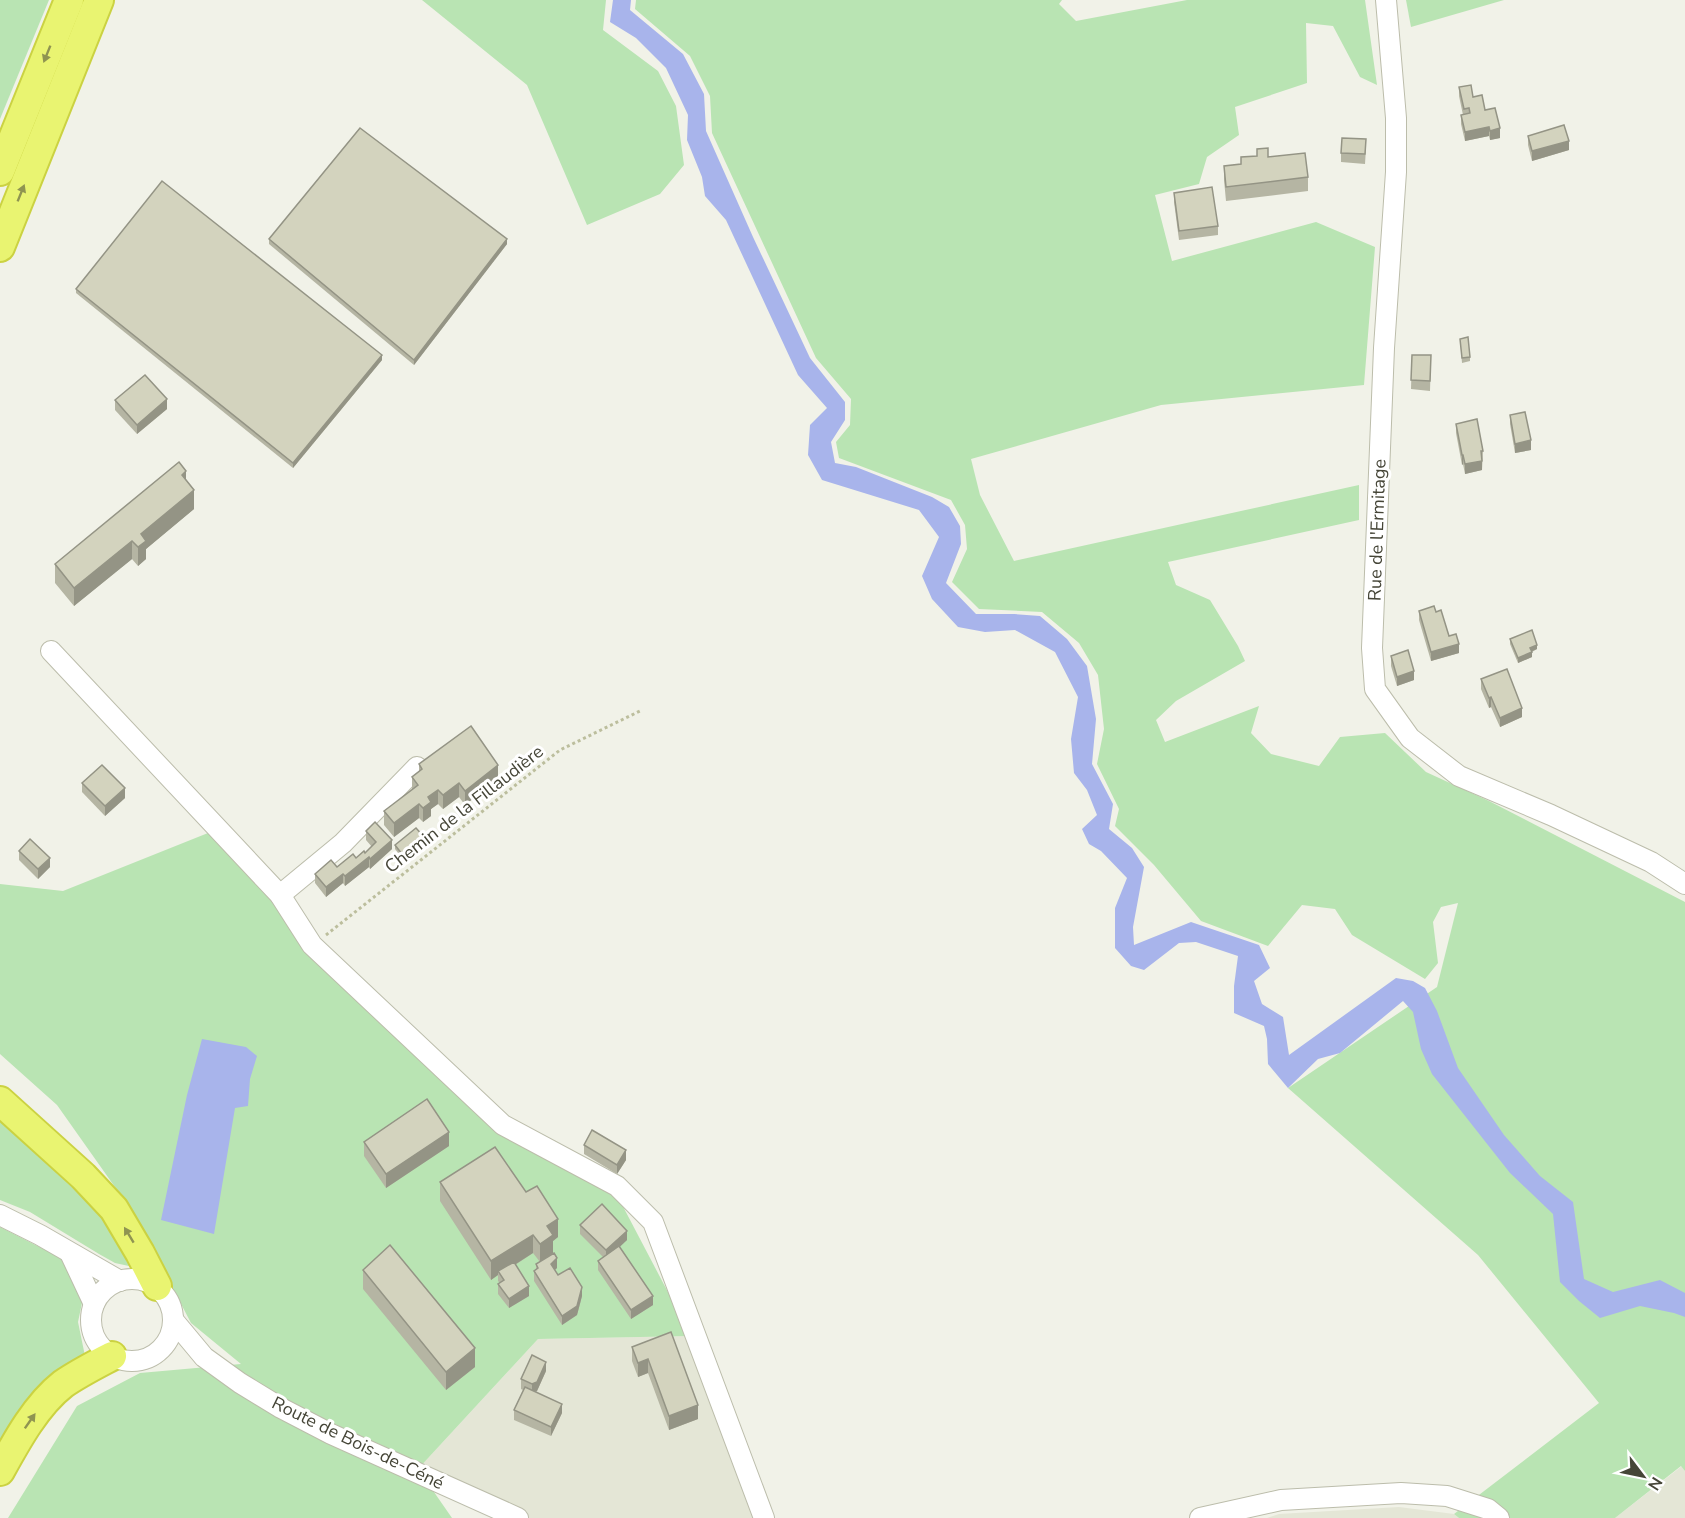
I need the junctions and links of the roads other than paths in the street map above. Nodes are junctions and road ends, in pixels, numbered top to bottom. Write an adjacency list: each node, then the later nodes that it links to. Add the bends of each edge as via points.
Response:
1 (69, 0): 4 (highway, one-way to 4)
2 (99, 0): 5 (highway, one-way to 2)
3 (1386, 0): 8 (street, Rue de l'Ermitage, via 1396,118 1396,172 1384,348 1372,648 1375,689 1410,738 1460,776 1551,814 1651,862)
4 (0, 171)
5 (0, 247)
6 (51, 651): 9 (street)
7 (417, 767): 9 (street, via 343,843)
8 (1685, 884)
9 (280, 894): 22 (street, via 312,945 503,1125 617,1186 652,1222)
10 (0, 1101): 14 (highway, one-way to 10, via 114,1209)
11 (0, 1215): 12 (street)
12 (70, 1253): 13 (street); 15 (street)
13 (120, 1281): 14 (street, via 146,1281); 15 (street, via 105,1290)
14 (157, 1287): 16 (street, via 172,1308)
15 (94, 1304): 18 (street, via 91,1322 96,1339)
16 (174, 1321): 17 (street); 19 (street)
17 (161, 1350): 18 (street, via 138,1361); 19 (street)
18 (112, 1356): 20 (highway, one-way to 18, via 33,1417 61,1386)
19 (204, 1357): 21 (street, Route de Bois-de-Céné, via 281,1408 331,1434)
20 (0, 1471)
21 (518, 1518)
22 (764, 1518)
23 (1200, 1518): 24 (street, via 1281,1500 1401,1493 1447,1496 1488,1509)
24 (1499, 1518)

